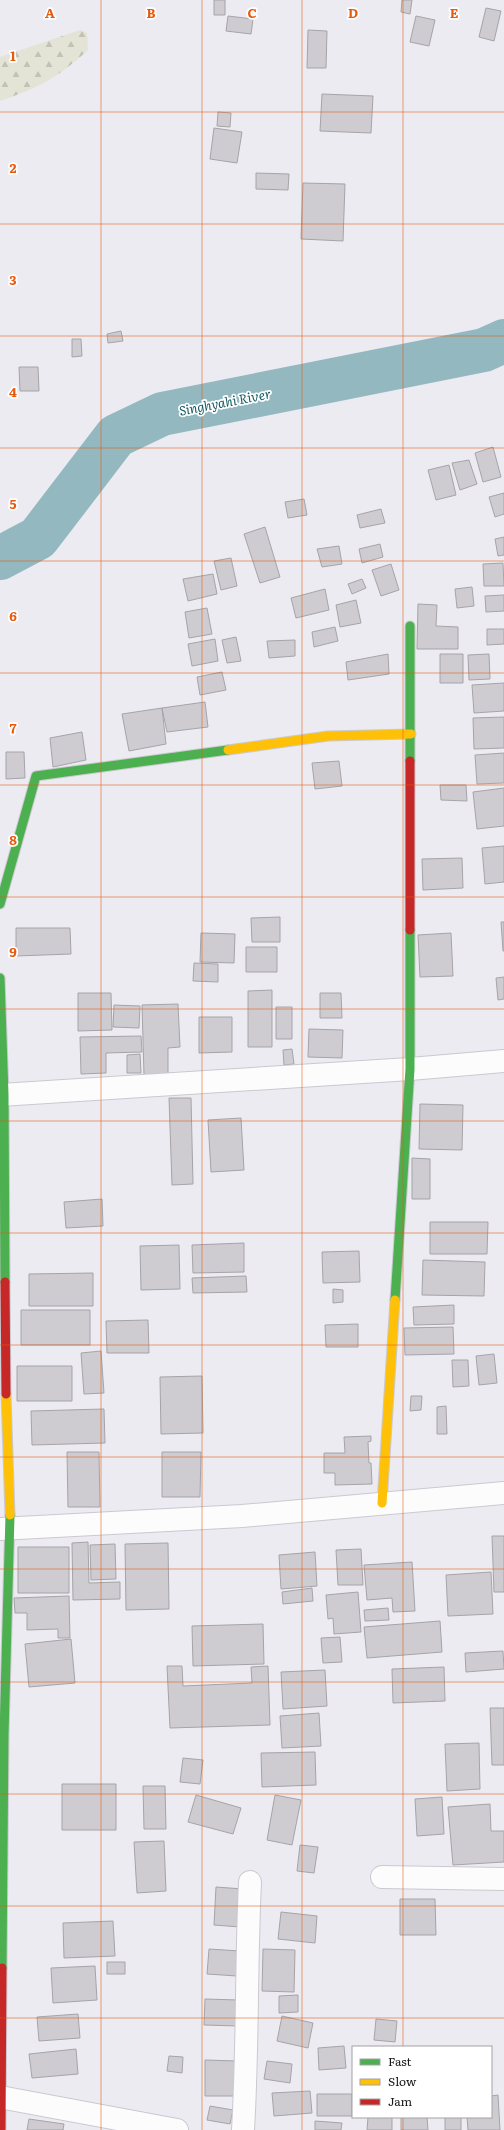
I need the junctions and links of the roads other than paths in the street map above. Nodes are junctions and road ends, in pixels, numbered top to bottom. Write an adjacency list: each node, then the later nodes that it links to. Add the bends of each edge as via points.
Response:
1 (410, 626): 2 (street)
2 (410, 734): 3 (street, via 328,736 36,776); 6 (street)
3 (0, 904)
4 (0, 978): 7 (street)
5 (504, 1061): 6 (street)
6 (410, 1070): 7 (street); 10 (street)
7 (2, 1095): 8 (street)
8 (3, 1248): 11 (street)
9 (504, 1493): 10 (street)
10 (382, 1503): 11 (street, via 242,1516)
11 (5, 1528): 12 (street)
12 (2, 1735): 16 (street)
13 (382, 1878): 14 (street)
14 (504, 1879)
15 (250, 1882): 19 (street)
16 (1, 2097): 17 (street); 18 (street)
17 (1, 2130)
18 (177, 2130)
19 (243, 2130)

